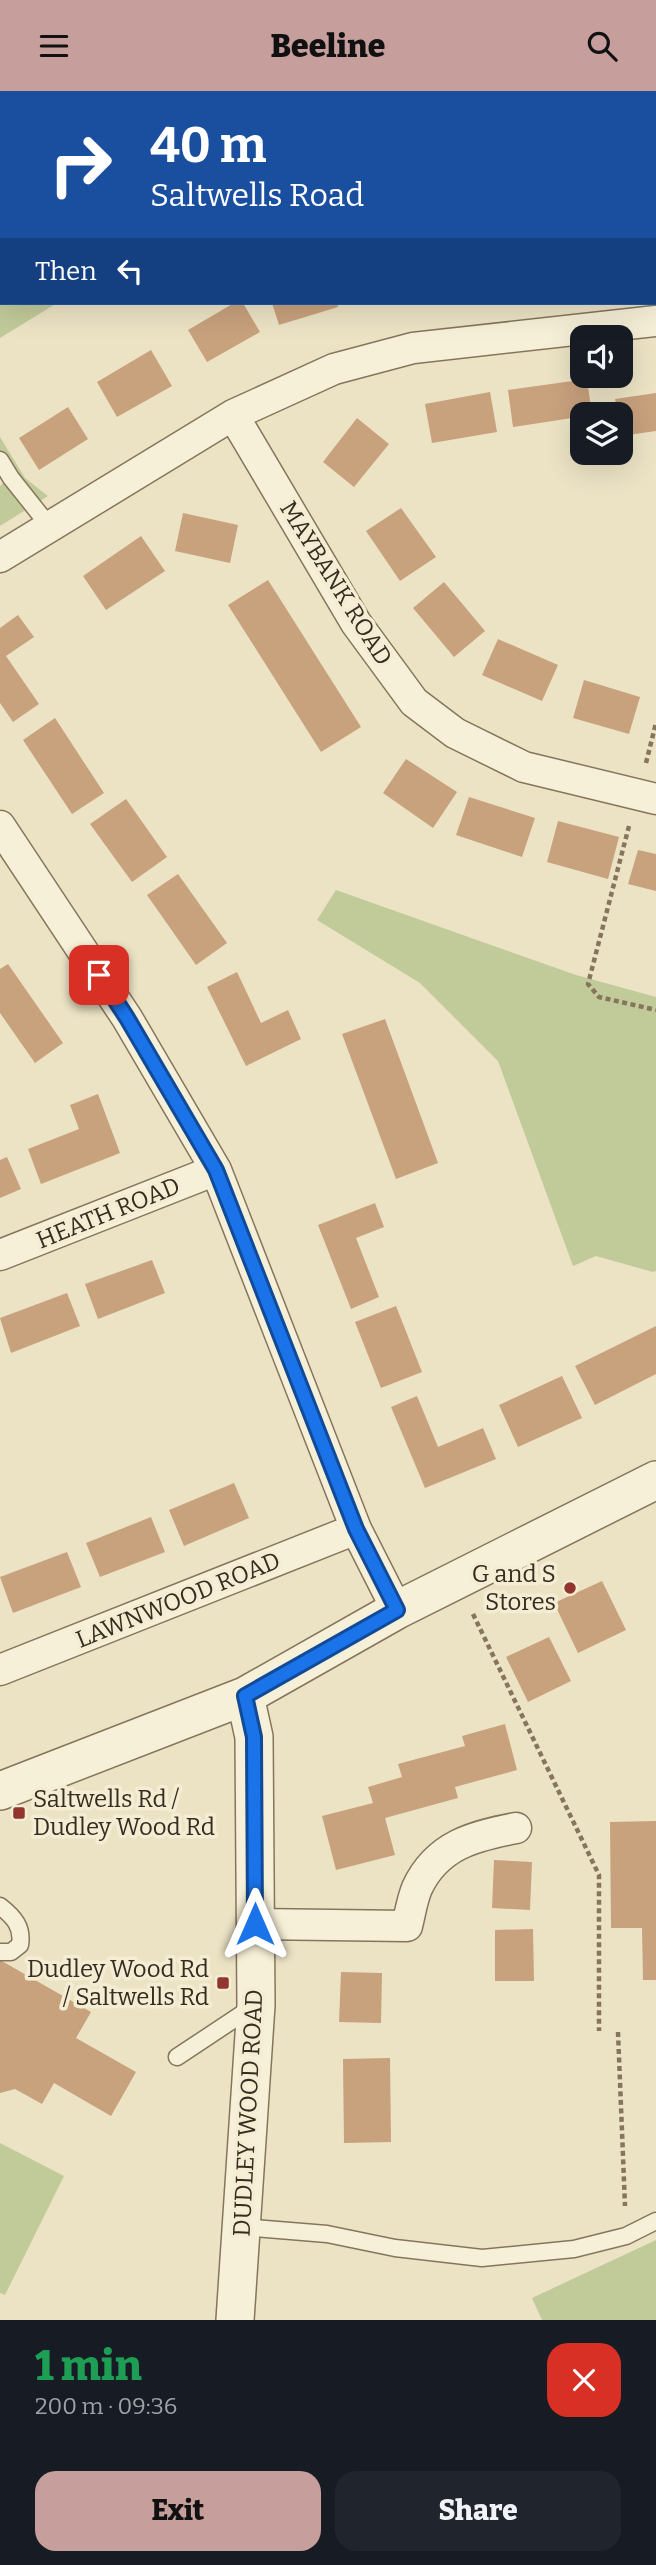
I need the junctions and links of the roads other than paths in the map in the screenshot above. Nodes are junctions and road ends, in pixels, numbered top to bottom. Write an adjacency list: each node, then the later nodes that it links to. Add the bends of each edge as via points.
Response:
1 (656, 321): 2 (street, via 413,348 334,369)
2 (233, 415): 4 (street); 6 (street, MAYBANK ROAD, via 356,623 414,702 455,733 524,767)
3 (0, 460): 4 (lane)
4 (50, 527): 5 (street)
5 (0, 557)
6 (647, 797)
7 (0, 826): 8 (street, via 127,1018)
8 (216, 1170): 9 (street, HEATH ROAD); 11 (street)
9 (0, 1255)
10 (656, 1481): 12 (street)
11 (356, 1529): 12 (street); 13 (street, LAWNWOOD ROAD)
12 (397, 1610): 14 (street)
13 (0, 1670)
14 (245, 1696): 15 (street); 18 (street, DUDLEY WOOD ROAD, via 254,1737)
15 (0, 1791)
16 (516, 1828): 18 (street, via 454,1845 432,1865 417,1888 407,1926)
17 (0, 1906): 19 (lane, via 14,1917 22,1934 20,1945 11,1952)
18 (255, 1924): 20 (street, DUDLEY WOOD ROAD)
19 (0, 1952)
20 (256, 2005): 21 (lane); 23 (street, DUDLEY WOOD ROAD)
21 (177, 2057)
22 (656, 2221): 23 (lane, via 626,2236 574,2249 482,2258 327,2234)
23 (242, 2227): 24 (street, DUDLEY WOOD ROAD)
24 (235, 2320)

